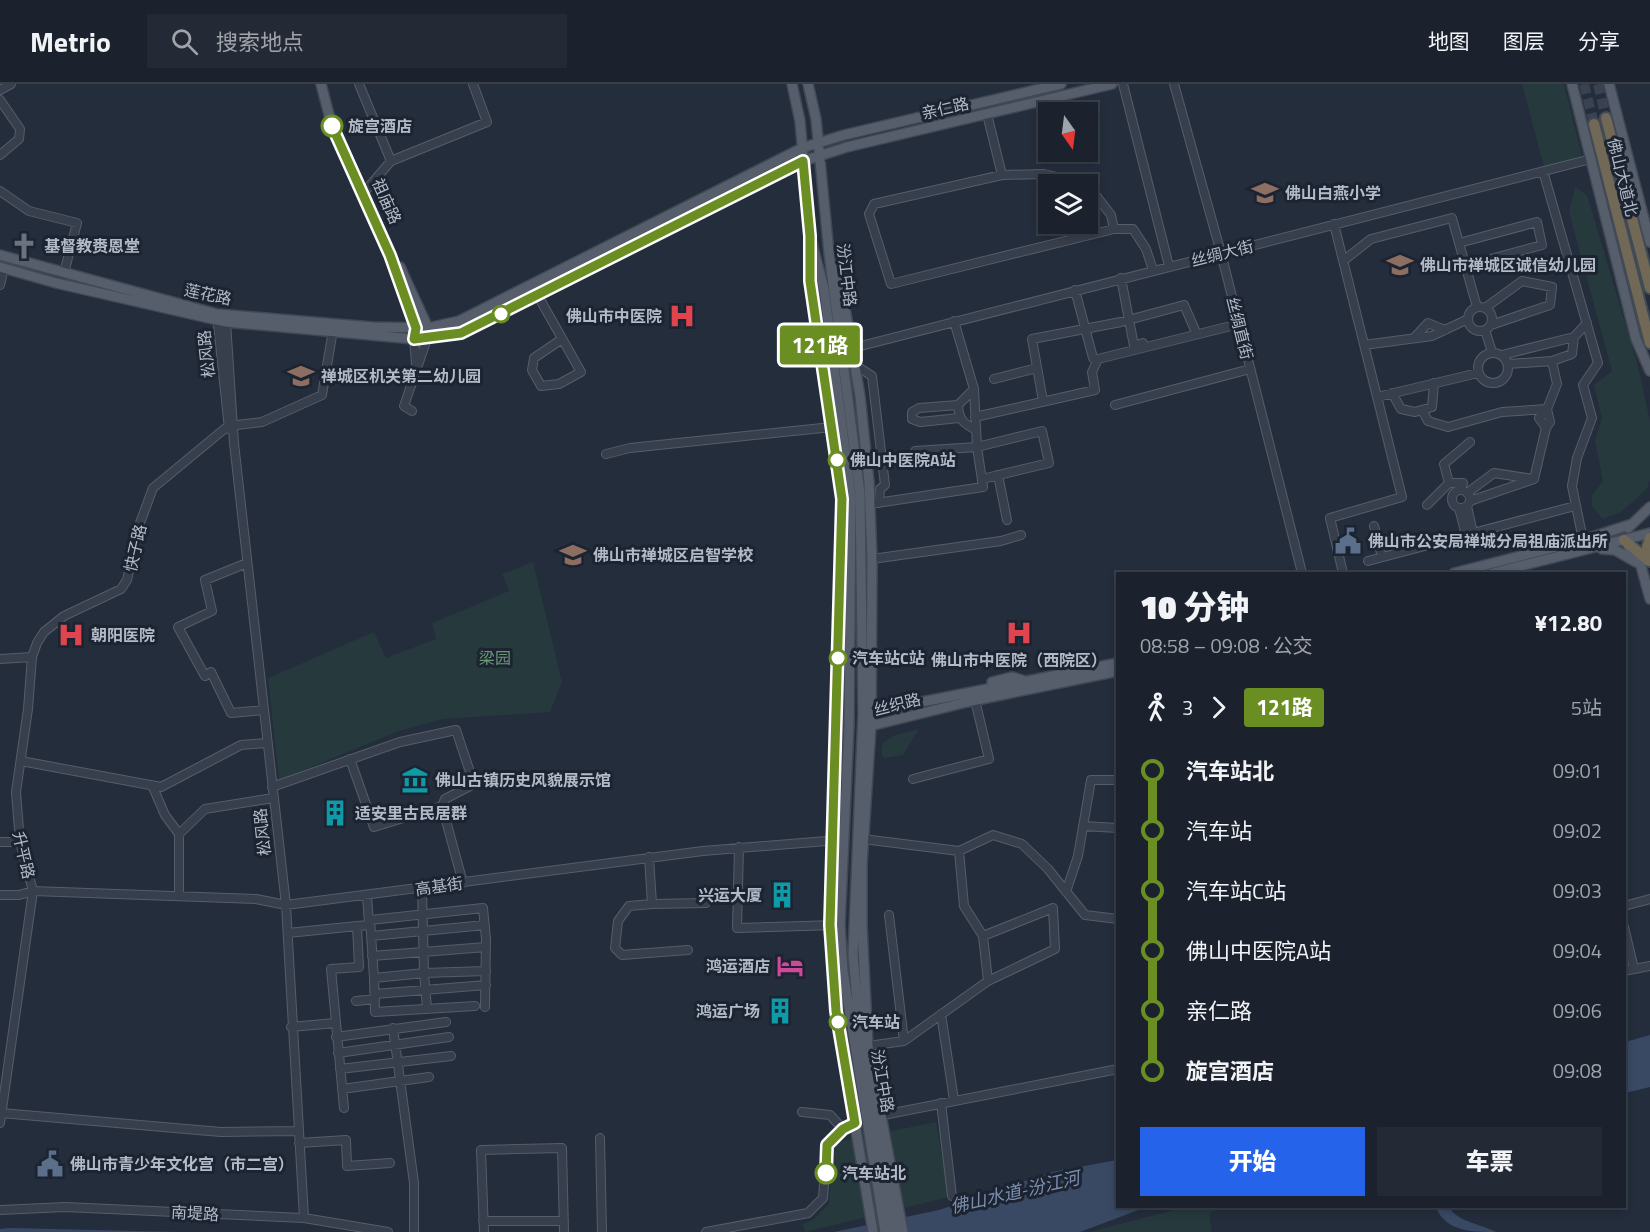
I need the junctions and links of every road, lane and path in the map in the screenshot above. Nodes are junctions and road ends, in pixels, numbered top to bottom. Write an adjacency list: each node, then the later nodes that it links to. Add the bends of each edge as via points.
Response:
1 (11, 84): 14 (street)
2 (321, 84): 59 (main road, 祖庙路, via 332,126 390,255)
3 (326, 84): 29 (main road, 祖庙路, via 337,124)
4 (359, 84): 24 (street)
5 (472, 84): 24 (street, via 487,122)
6 (792, 84): 20 (main road, 汾江中路, via 801,121)
7 (808, 84): 19 (main road, 汾江中路)
8 (1061, 84): 19 (main road, 亲仁路)
9 (1112, 84): 16 (main road, 亲仁路)
10 (1123, 84): 41 (street)
11 (1174, 84): 38 (street, 丝绸直街)
12 (1572, 84): 23 (main road, 佛山大道北)
13 (1609, 84): 17 (main road, 佛山大道北)
14 (0, 90)
15 (0, 100): 21 (street, via 20,129 19,138)
16 (987, 114): 22 (main road, 亲仁路); 28 (street)
17 (1611, 116): 35 (main road); 48 (highway, 佛山大道北)
18 (1594, 124): 71 (highway, 佛山大道北)
19 (818, 142): 20 (main road, 亲仁路); 22 (main road, 汾江中路)
20 (802, 148): 25 (main road, 汾江中路); 60 (main road, via 470,316)
21 (0, 155)
22 (820, 155): 25 (main road, 亲仁路); 37 (main road, 汾江中路)
23 (1591, 159): 26 (street, 丝绸大街); 83 (main road, 佛山大道北, via 1636,339)
24 (391, 161): 29 (street)
25 (803, 161): 34 (main road, 汾江中路); 50 (main road)
26 (1543, 171): 32 (street, 丝绸大街); 56 (street)
27 (1038, 174): 28 (street)
28 (1002, 175): 33 (street, via 874,204 869,214 891,284)
29 (366, 190): 60 (main road, 祖庙路)
30 (0, 191): 45 (street, via 29,212 77,223)
31 (1098, 199): 33 (street, via 1111,215)
32 (1334, 224): 38 (street, 丝绸大街); 40 (street)
33 (1114, 229): 44 (street, via 1133,229)
34 (810, 236): 99 (main road, via 810,281); 141 (main road, 汾江中路, via 824,289 851,496)
35 (1650, 242)
36 (1459, 243): 40 (street, via 1452,218 1371,239); 42 (street); 42 (street, via 1537,222 1542,245)
37 (829, 253): 73 (main road, via 841,285); 139 (main road, 汾江中路, via 860,493)
38 (1221, 253): 41 (street, 丝绸大街); 57 (street, 丝绸直街)
39 (0, 255): 45 (main road, 莲花路)
40 (1343, 261): 72 (street)
41 (1169, 266): 44 (street, 丝绸大街)
42 (1465, 266): 51 (street)
43 (2, 267): 47 (street); 52 (main road, 莲花路, via 56,284)
44 (1153, 270): 46 (street, 丝绸大街)
45 (64, 273): 52 (main road, 莲花路)
46 (1121, 278): 49 (street, 丝绸大街); 53 (street)
47 (0, 285)
48 (1650, 288)
49 (1075, 290): 55 (street, 丝绸大街); 62 (street)
50 (538, 296): 69 (main road, via 461,333); 70 (street)
51 (1481, 308): 54 (street, via 1470,312); 61 (street, via 1491,313); 61 (street, via 1522,280 1552,287 1550,305)
52 (222, 318): 59 (main road, 莲花路); 63 (main road, 莲花路); 98 (street, 松风路)
53 (1129, 320): 62 (street); 64 (street, via 1184,305); 64 (street, via 1134,346)
54 (1468, 320): 61 (street, via 1474,330); 65 (street)
55 (954, 321): 73 (street, 丝绸大街); 87 (street)
56 (1587, 323): 66 (street); 113 (street, via 1598,363 1583,386 1592,418 1574,473)
57 (1239, 324): 82 (street, 丝绸直街); 90 (street, via 1098,359 1092,372 1095,390)
58 (1217, 326): 64 (street)
59 (416, 328): 60 (main road, 莲花路); 68 (main road)
60 (428, 328): 69 (main road)
61 (1488, 328): 74 (street)
62 (1084, 329): 76 (street); 81 (street, via 1032,339)
63 (333, 330): 68 (main road, 莲花路); 98 (street, via 322,395 262,422)
64 (1196, 330)
65 (1445, 330): 67 (street); 67 (street, via 1428,323)
66 (1574, 337): 75 (street); 77 (street, via 1572,354)
67 (1414, 338): 72 (street)
68 (414, 339): 69 (main road, 莲花路); 80 (street)
69 (427, 339): 80 (street)
70 (562, 339): 70 (street, via 580,372 559,384 541,386 532,370 534,358)
71 (1650, 343)
72 (1364, 345): 89 (street)
73 (852, 348): 79 (main road)
74 (1492, 352): 75 (street); 84 (street, via 1480,359)
75 (1502, 355): 78 (street)
76 (1093, 358)
77 (1552, 361): 78 (street); 93 (street, via 1557,384)
78 (1508, 364): 84 (street, via 1499,381 1489,382)
79 (855, 365): 110 (main road); 110 (street, via 872,376 885,485)
80 (416, 368): 95 (street, via 404,406)
81 (1037, 368): 85 (street); 90 (street)
82 (1250, 369): 92 (street); 129 (street, 丝绸直街)
83 (1650, 371)
84 (1478, 373): 86 (street)
85 (994, 379)
86 (1434, 383): 88 (street); 94 (street, via 1432,407)
87 (974, 389): 91 (street); 96 (street)
88 (1392, 393): 89 (street); 94 (street, via 1401,409)
89 (1377, 397): 130 (street, via 1402,497 1330,518)
90 (1043, 401): 96 (street)
91 (958, 405): 97 (street); 97 (street, via 919,408 912,412 912,419 920,422)
92 (1115, 405)
93 (1547, 409): 94 (street, via 1502,412 1448,427 1428,421); 107 (street, via 1539,418 1546,428)
94 (1422, 410)
95 (412, 411)
96 (975, 417): 100 (street)
97 (959, 418): 100 (street)
98 (232, 426): 127 (street, 松风路); 134 (street, 快子路, via 153,488 142,515 127,580 121,589 64,616 44,632)
99 (832, 427): 104 (street, via 630,448); 155 (main road, via 842,499)
100 (976, 430): 102 (street)
101 (1470, 442): 108 (street, via 1444,464)
102 (977, 447): 103 (street); 105 (street, via 1042,431 1049,463); 106 (street)
103 (915, 451)
104 (606, 454)
105 (998, 475): 106 (street); 115 (street)
106 (982, 479): 110 (street, via 983,487)
107 (1534, 479): 109 (street, via 1494,473); 112 (street)
108 (1449, 483): 109 (street, via 1463,483); 111 (street)
109 (1464, 491): 112 (street); 112 (street, via 1452,497 1454,506)
110 (874, 503): 125 (main road)
111 (1427, 505)
112 (1465, 505): 118 (street)
113 (1575, 506): 118 (street); 121 (street)
114 (1650, 507): 116 (main road)
115 (1007, 520)
116 (1632, 524): 121 (main road); 122 (main road)
117 (1374, 526): 124 (street)
118 (1470, 534): 124 (street)
119 (1021, 535): 125 (street, via 1001,542)
120 (1650, 535): 122 (main road); 128 (highway)
121 (1582, 540): 122 (main road); 131 (main road)
122 (1624, 540): 123 (main road); 128 (highway)
123 (1588, 549): 128 (main road, via 1616,550); 132 (main road)
124 (1382, 557): 126 (street)
125 (873, 559): 139 (main road)
126 (1368, 561)
127 (247, 563): 140 (street, 松风路); 140 (street, via 205,580 212,611 178,627 205,676 211,672 231,713)
128 (1647, 564): 133 (main road)
129 (1302, 572)
130 (1343, 572)
131 (1459, 572)
132 (1497, 572)
133 (1650, 599)
134 (32, 657): 135 (street); 145 (street, 升平路)
135 (0, 658)
136 (1116, 663): 139 (main road, via 1028,681 1012,677)
137 (1116, 671): 138 (main road, 丝织路)
138 (975, 700): 142 (main road, 丝织路); 146 (street, via 989,759)
139 (866, 709): 141 (main road, 丝织路); 142 (main road, 汾江中路)
140 (264, 710): 143 (street, 松风路)
141 (849, 725): 142 (main road, 丝织路); 157 (main road, 汾江中路)
142 (867, 727): 156 (main road); 228 (main road, 汾江中路, via 853,955 861,1045)
143 (267, 743): 148 (street, via 241,745 161,787); 149 (street, 松风路)
144 (350, 759): 149 (street); 151 (street, via 374,827); 151 (street, via 400,742 456,730 474,784 445,798)
145 (21, 761): 148 (street); 159 (street, 升平路, via 16,792)
146 (913, 779)
147 (1116, 780): 152 (street, via 1091,780)
148 (152, 785): 154 (street, via 165,815)
149 (272, 787): 150 (street, 松风路)
150 (273, 798): 154 (street, via 206,809); 173 (street, 松风路)
151 (442, 806): 163 (street)
152 (1083, 826): 153 (street); 166 (street)
153 (1116, 828)
154 (179, 834): 169 (street)
155 (833, 839): 157 (street, 高基街); 160 (street, 高基街); 178 (main road)
156 (864, 839): 161 (street); 214 (main road, via 862,926)
157 (844, 840): 179 (main road, 汾江中路)
158 (0, 842): 159 (street)
159 (20, 842): 165 (street, 升平路)
160 (739, 847): 162 (street, 高基街); 178 (street, via 737,928)
161 (959, 851): 166 (street, via 993,835 1023,844); 186 (street, via 964,906)
162 (649, 857): 163 (street, 高基街); 172 (street)
163 (463, 883): 164 (street, 高基街)
164 (422, 889): 168 (street, 高基街); 175 (street)
165 (33, 891): 167 (street, 高基街); 169 (street, 高基街); 227 (street, 升平路)
166 (1066, 892): 177 (street, via 1085,915)
167 (0, 895)
168 (367, 895): 173 (street, 高基街); 180 (street, via 369,925)
169 (179, 897): 173 (street, 高基街, via 256,899)
170 (1650, 899): 174 (street)
171 (706, 903): 172 (street)
172 (652, 904): 188 (street, via 629,906 618,921 615,948 622,955)
173 (286, 905): 183 (street, 松风路)
174 (1626, 905)
175 (422, 914): 181 (street, via 483,908); 182 (street); 185 (street, via 370,920)
176 (889, 915): 212 (street)
177 (1116, 919)
178 (830, 925): 179 (street); 230 (main road, via 836,1011)
179 (840, 925): 228 (main road, 汾江中路, via 843,971)
180 (357, 926): 183 (street); 207 (street, via 359,967 331,969)
181 (485, 926): 182 (street); 187 (street)
182 (423, 932): 185 (street); 189 (street)
183 (288, 933): 208 (street, 松风路)
184 (1626, 935): 192 (street)
185 (371, 936): 190 (street)
186 (983, 936): 197 (street); 197 (street, via 1053,908 1055,949)
187 (486, 947): 189 (street); 193 (street)
188 (688, 950)
189 (422, 952): 190 (street); 195 (street)
190 (372, 956): 196 (street)
191 (1650, 966): 192 (street)
192 (1634, 969): 194 (street)
193 (486, 971): 195 (street); 198 (street)
194 (1626, 971)
195 (424, 973): 196 (street); 199 (street)
196 (374, 978): 200 (street)
197 (987, 981): 205 (street)
198 (486, 985): 199 (street); 203 (street)
199 (425, 990): 200 (street); 204 (street)
200 (375, 996): 201 (street); 204 (street, via 375,1012)
201 (356, 1001)
202 (475, 1006): 204 (street)
203 (485, 1007)
204 (427, 1009)
205 (941, 1014): 212 (street); 223 (street)
206 (446, 1022): 209 (street)
207 (335, 1023): 208 (street); 210 (street)
208 (291, 1027): 232 (street, 松风路)
209 (393, 1028): 210 (street); 213 (street)
210 (336, 1037): 215 (street)
211 (449, 1037): 213 (street)
212 (904, 1041): 214 (street)
213 (396, 1045): 215 (street); 217 (street)
214 (868, 1046): 228 (main road)
215 (338, 1053): 218 (street)
216 (451, 1056): 217 (street)
217 (398, 1060): 218 (street); 221 (street)
218 (340, 1069): 222 (street)
219 (1116, 1069): 223 (street)
220 (429, 1077): 221 (street)
221 (402, 1081): 222 (street); 243 (street, via 414,1183)
222 (342, 1089): 225 (street)
223 (954, 1100): 224 (street)
224 (941, 1103): 228 (street); 237 (street)
225 (345, 1108)
226 (802, 1112): 231 (street, via 830,1115)
227 (1, 1113): 229 (street, 升平路); 232 (street, via 221,1132)
228 (874, 1118): 230 (street); 235 (main road); 235 (main road, 汾江中路)
229 (0, 1123)
230 (855, 1123): 231 (street); 248 (main road)
231 (843, 1129): 247 (street, via 827,1145 823,1197 808,1213)
232 (298, 1131): 234 (street, 松风路)
233 (600, 1138): 246 (street)
234 (299, 1143): 236 (street, via 346,1140 347,1167); 239 (street, 松风路)
235 (880, 1151): 249 (main road); 250 (main road); 251 (main road)
236 (390, 1162)
237 (952, 1196)
238 (0, 1210): 239 (street, 南堤路, via 65,1207)
239 (304, 1218): 242 (street, 南堤路)
240 (483, 1221): 241 (street); 241 (street, via 480,1150 562,1148); 244 (street)
241 (564, 1221): 245 (street)
242 (388, 1232)
243 (414, 1232)
244 (484, 1232)
245 (564, 1232)
246 (602, 1232)
247 (706, 1232)
248 (873, 1232)
249 (885, 1232)
250 (894, 1232)
251 (903, 1232)

